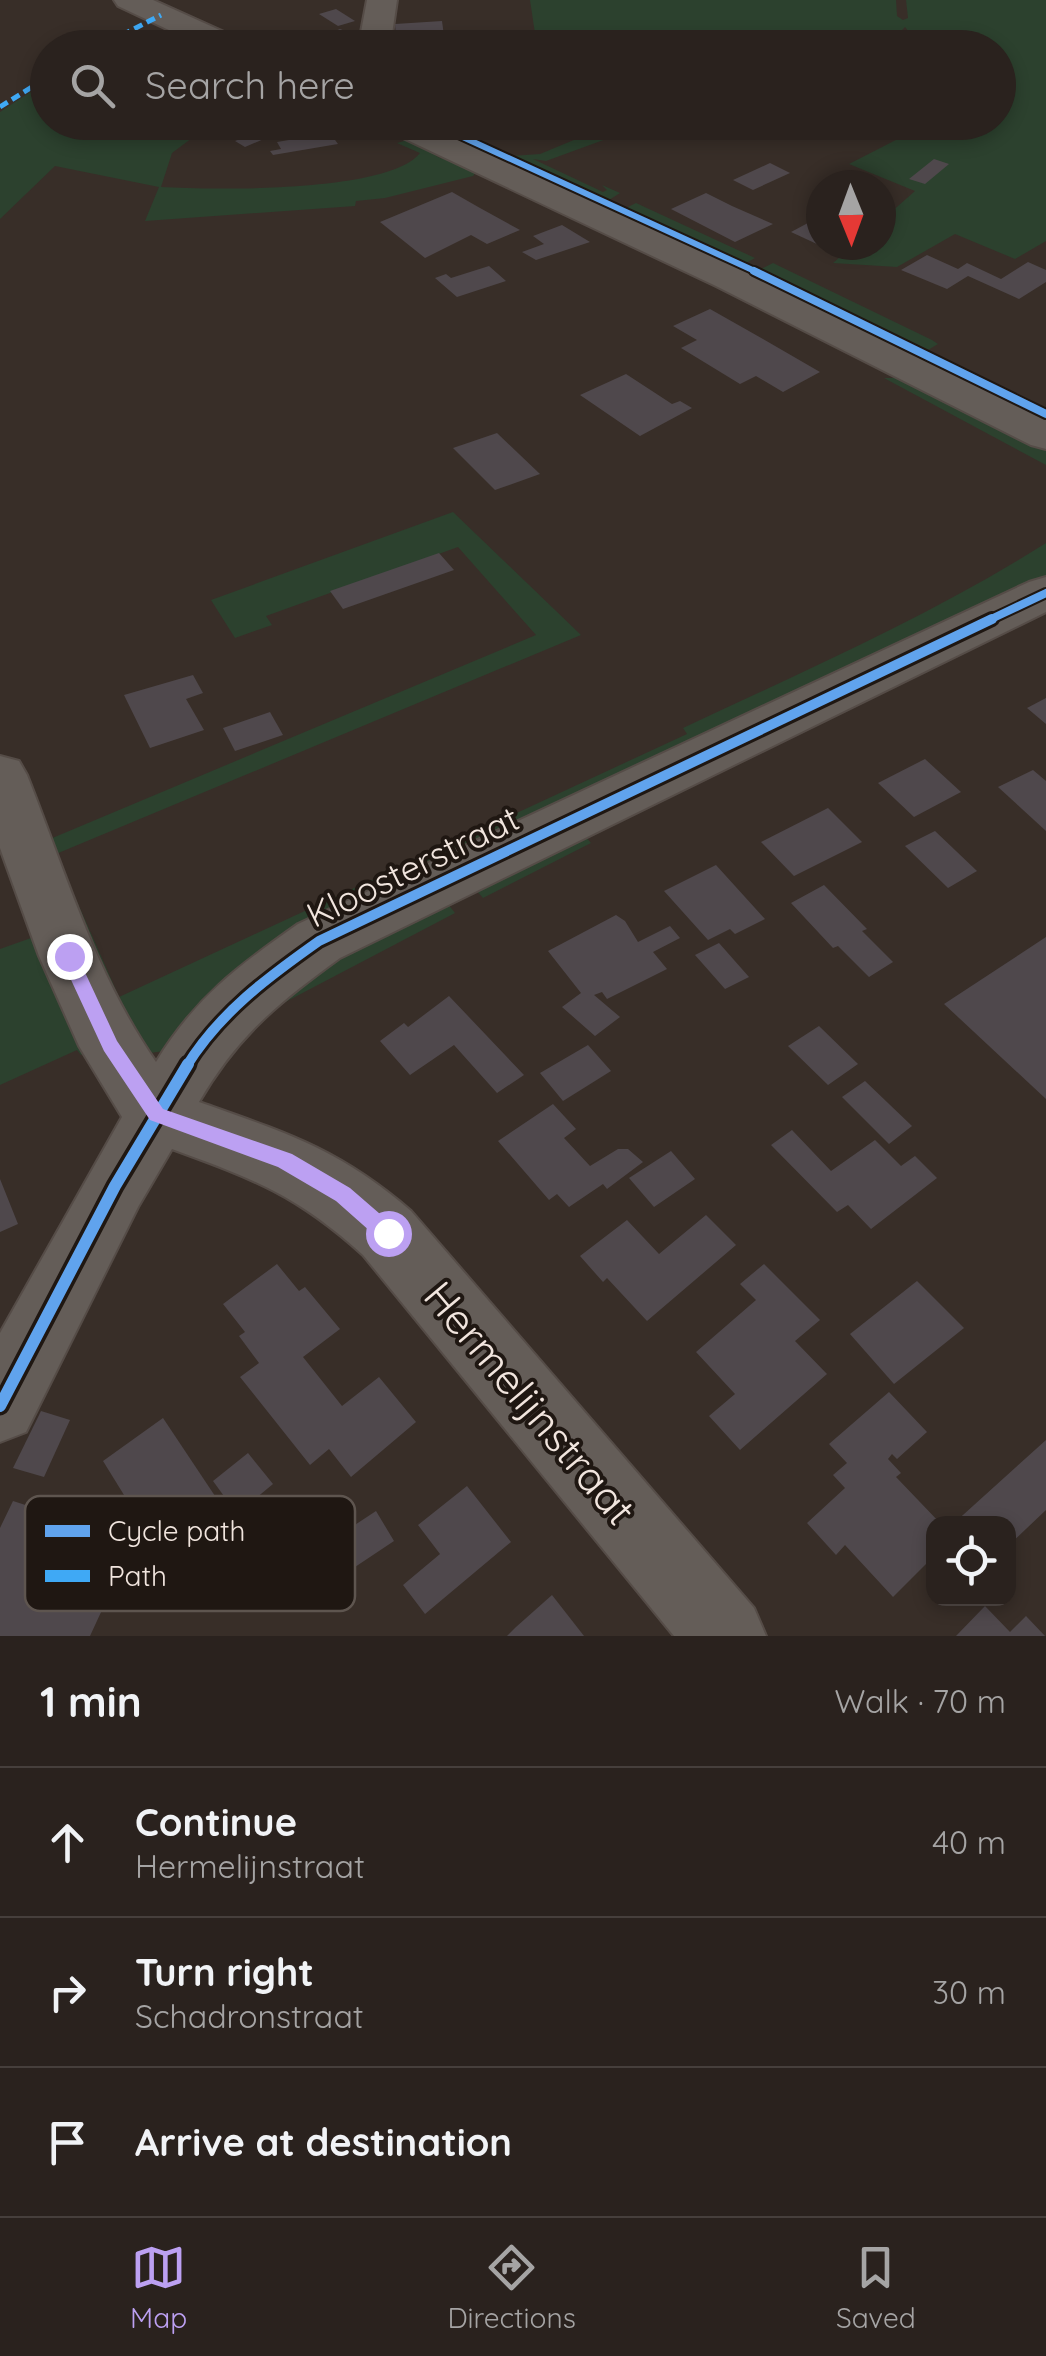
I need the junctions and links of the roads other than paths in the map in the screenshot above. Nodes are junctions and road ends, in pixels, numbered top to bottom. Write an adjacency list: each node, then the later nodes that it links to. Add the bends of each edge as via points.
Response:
1 (129, 0): 3 (street)
2 (382, 0): 4 (street)
3 (194, 30)
4 (377, 30)
5 (435, 140): 6 (street)
6 (1046, 436)
7 (1046, 593): 9 (street, Kloosterstraat, via 319,941 256,986 203,1040)
8 (0, 775): 9 (street, via 110,1046)
9 (156, 1114): 10 (street, Kloosterstraat); 11 (street, Hermelijnstraat, via 285,1160 343,1194 388,1233)
10 (0, 1406)
11 (726, 1636)

